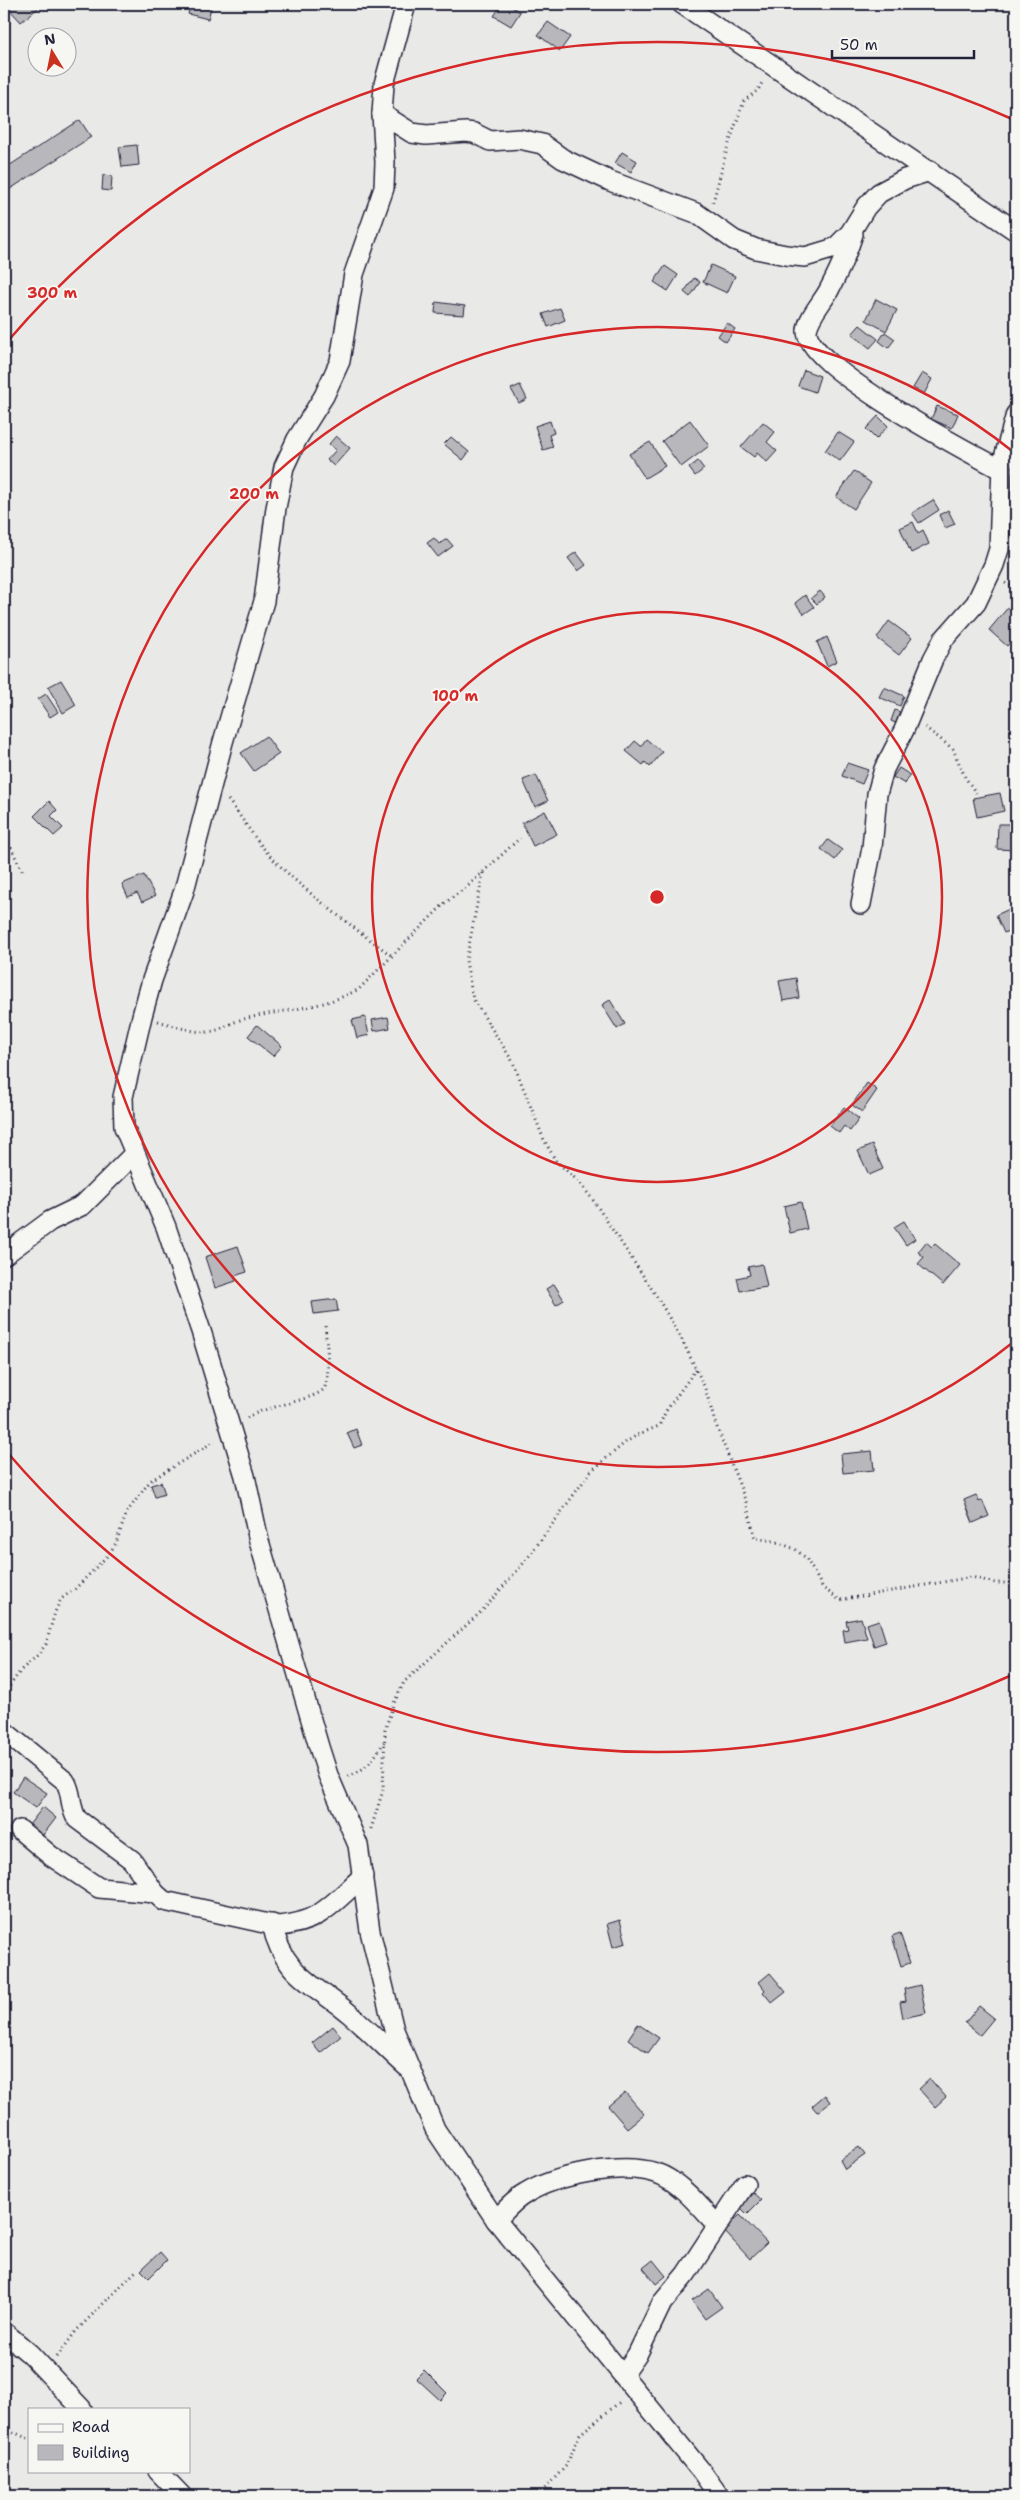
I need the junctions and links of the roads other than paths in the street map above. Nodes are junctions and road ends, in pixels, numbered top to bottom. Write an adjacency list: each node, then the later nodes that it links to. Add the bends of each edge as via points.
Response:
1 (406, 4): 3 (street, via 384,84)
2 (682, 4): 4 (street)
3 (382, 114): 5 (street, via 412,133 474,132 490,141 518,139 542,144 563,159 610,181 696,213 734,240 756,249 806,257 835,248); 10 (street, via 384,188 354,274 340,361 284,467 264,601 184,891 140,1021 123,1097 124,1127)
4 (930, 171): 5 (street, via 884,189); 6 (street)
5 (856, 223): 8 (street, via 829,290 810,320 809,342 840,371 892,409)
6 (1016, 231)
7 (1016, 414): 8 (street)
8 (1002, 470): 9 (street, via 999,549 994,565 976,603 943,640 884,769 877,794 872,848)
9 (861, 904)
10 (134, 1154): 11 (street, via 83,1205 50,1221); 14 (street, via 166,1227 201,1331 328,1775 358,1845)
11 (4, 1255)
12 (4, 1731): 15 (street, via 66,1781 77,1819 132,1860)
13 (20, 1830): 15 (street, via 51,1856 99,1888)
14 (363, 1876): 16 (street, via 314,1919 297,1925); 17 (street, via 380,1978 394,2030)
15 (154, 1893): 16 (street, via 164,1901 186,1908)
16 (272, 1924): 17 (street, via 280,1949 299,1977 351,2015)
17 (410, 2070): 19 (street, via 434,2129)
18 (745, 2184): 20 (street)
19 (496, 2220): 20 (street, via 523,2194 544,2184 625,2170 655,2172 667,2178); 22 (street)
20 (717, 2225): 22 (street, via 686,2274 662,2303)
21 (4, 2332): 23 (street)
22 (628, 2381): 26 (street)
23 (81, 2408)
24 (159, 2472): 25 (street)
25 (182, 2496)
26 (719, 2496)

